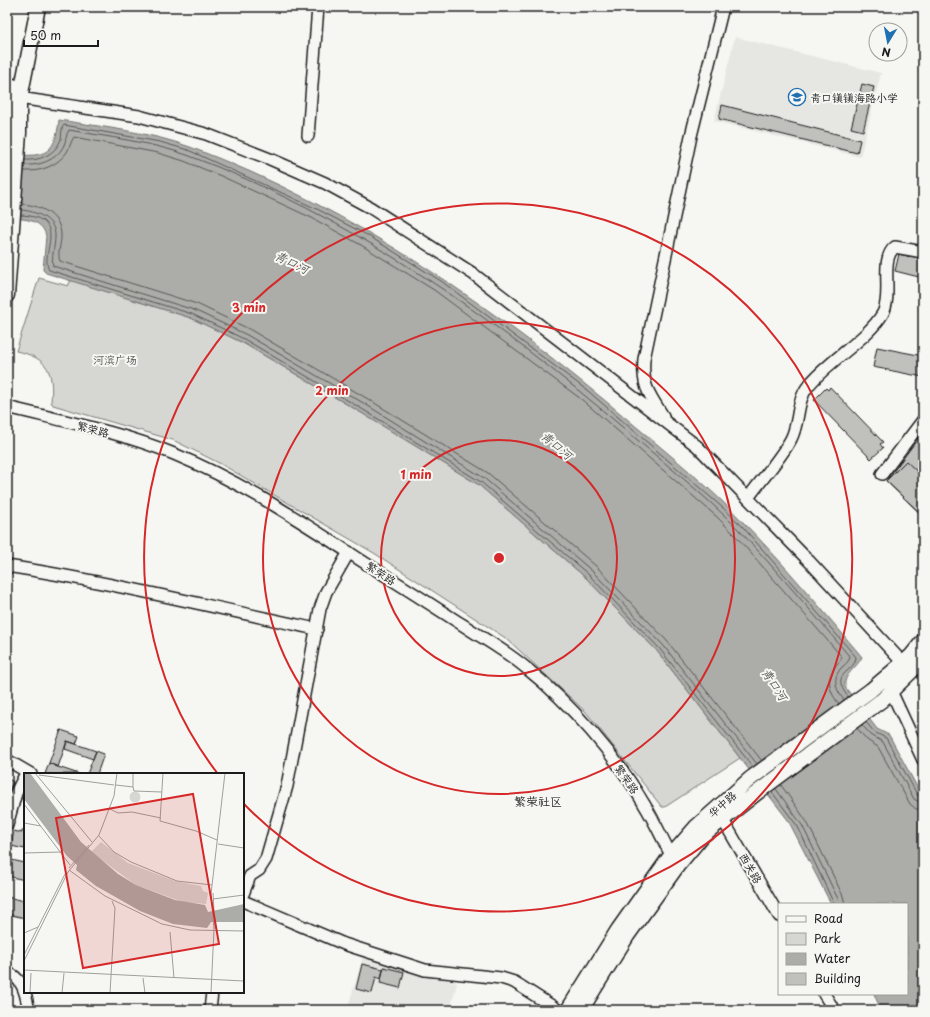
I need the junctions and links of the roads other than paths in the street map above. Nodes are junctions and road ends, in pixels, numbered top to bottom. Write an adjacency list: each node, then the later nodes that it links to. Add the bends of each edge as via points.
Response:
1 (29, 7): 5 (main road)
2 (38, 7): 5 (main road)
3 (318, 7): 6 (street)
4 (723, 7): 11 (street, via 691,136 644,359 645,387)
5 (11, 101): 8 (main road, via 18,154); 11 (street, via 139,116 206,134 270,159 354,198 472,273)
6 (308, 136)
7 (923, 252): 13 (street, via 895,247 889,251 887,297 883,312 870,330 839,355 808,386 791,439)
8 (7, 295)
9 (7, 407): 14 (street, 繁荣路, via 125,437 172,453 222,476)
10 (923, 420): 12 (street)
11 (668, 424): 13 (street, via 705,453)
12 (882, 474)
13 (748, 498): 19 (street)
14 (349, 552): 16 (street, via 326,592); 27 (street, 繁荣路, via 486,640 552,690 624,773 644,803)
15 (7, 566): 16 (street, via 81,578)
16 (317, 628): 28 (street, via 287,786 266,859 259,870)
17 (923, 641): 19 (main road, 华中路)
18 (923, 660): 20 (main road, 华中路)
19 (903, 663): 27 (main road, 华中路, via 871,690 750,779 696,827)
20 (886, 696): 22 (street); 25 (main road, 华中路, via 759,790)
21 (7, 760): 23 (street)
22 (923, 760)
23 (26, 773)
24 (24, 779): 26 (street, via 16,793)
25 (723, 820): 31 (street, 西关路); 41 (main road, 华中路, via 704,835 678,865 627,936)
26 (7, 825)
27 (671, 855): 40 (main road, 华中路, via 618,930)
28 (246, 875): 29 (street)
29 (244, 888)
30 (244, 901): 39 (street, via 344,944 425,970 501,978 514,982)
31 (778, 914)
32 (7, 973): 33 (street, via 18,979)
33 (24, 992)
34 (24, 993): 37 (street)
35 (212, 993): 38 (street)
36 (825, 995): 42 (street)
37 (28, 1007)
38 (210, 1010)
39 (558, 1010)
40 (568, 1010)
41 (581, 1010)
42 (834, 1010)

